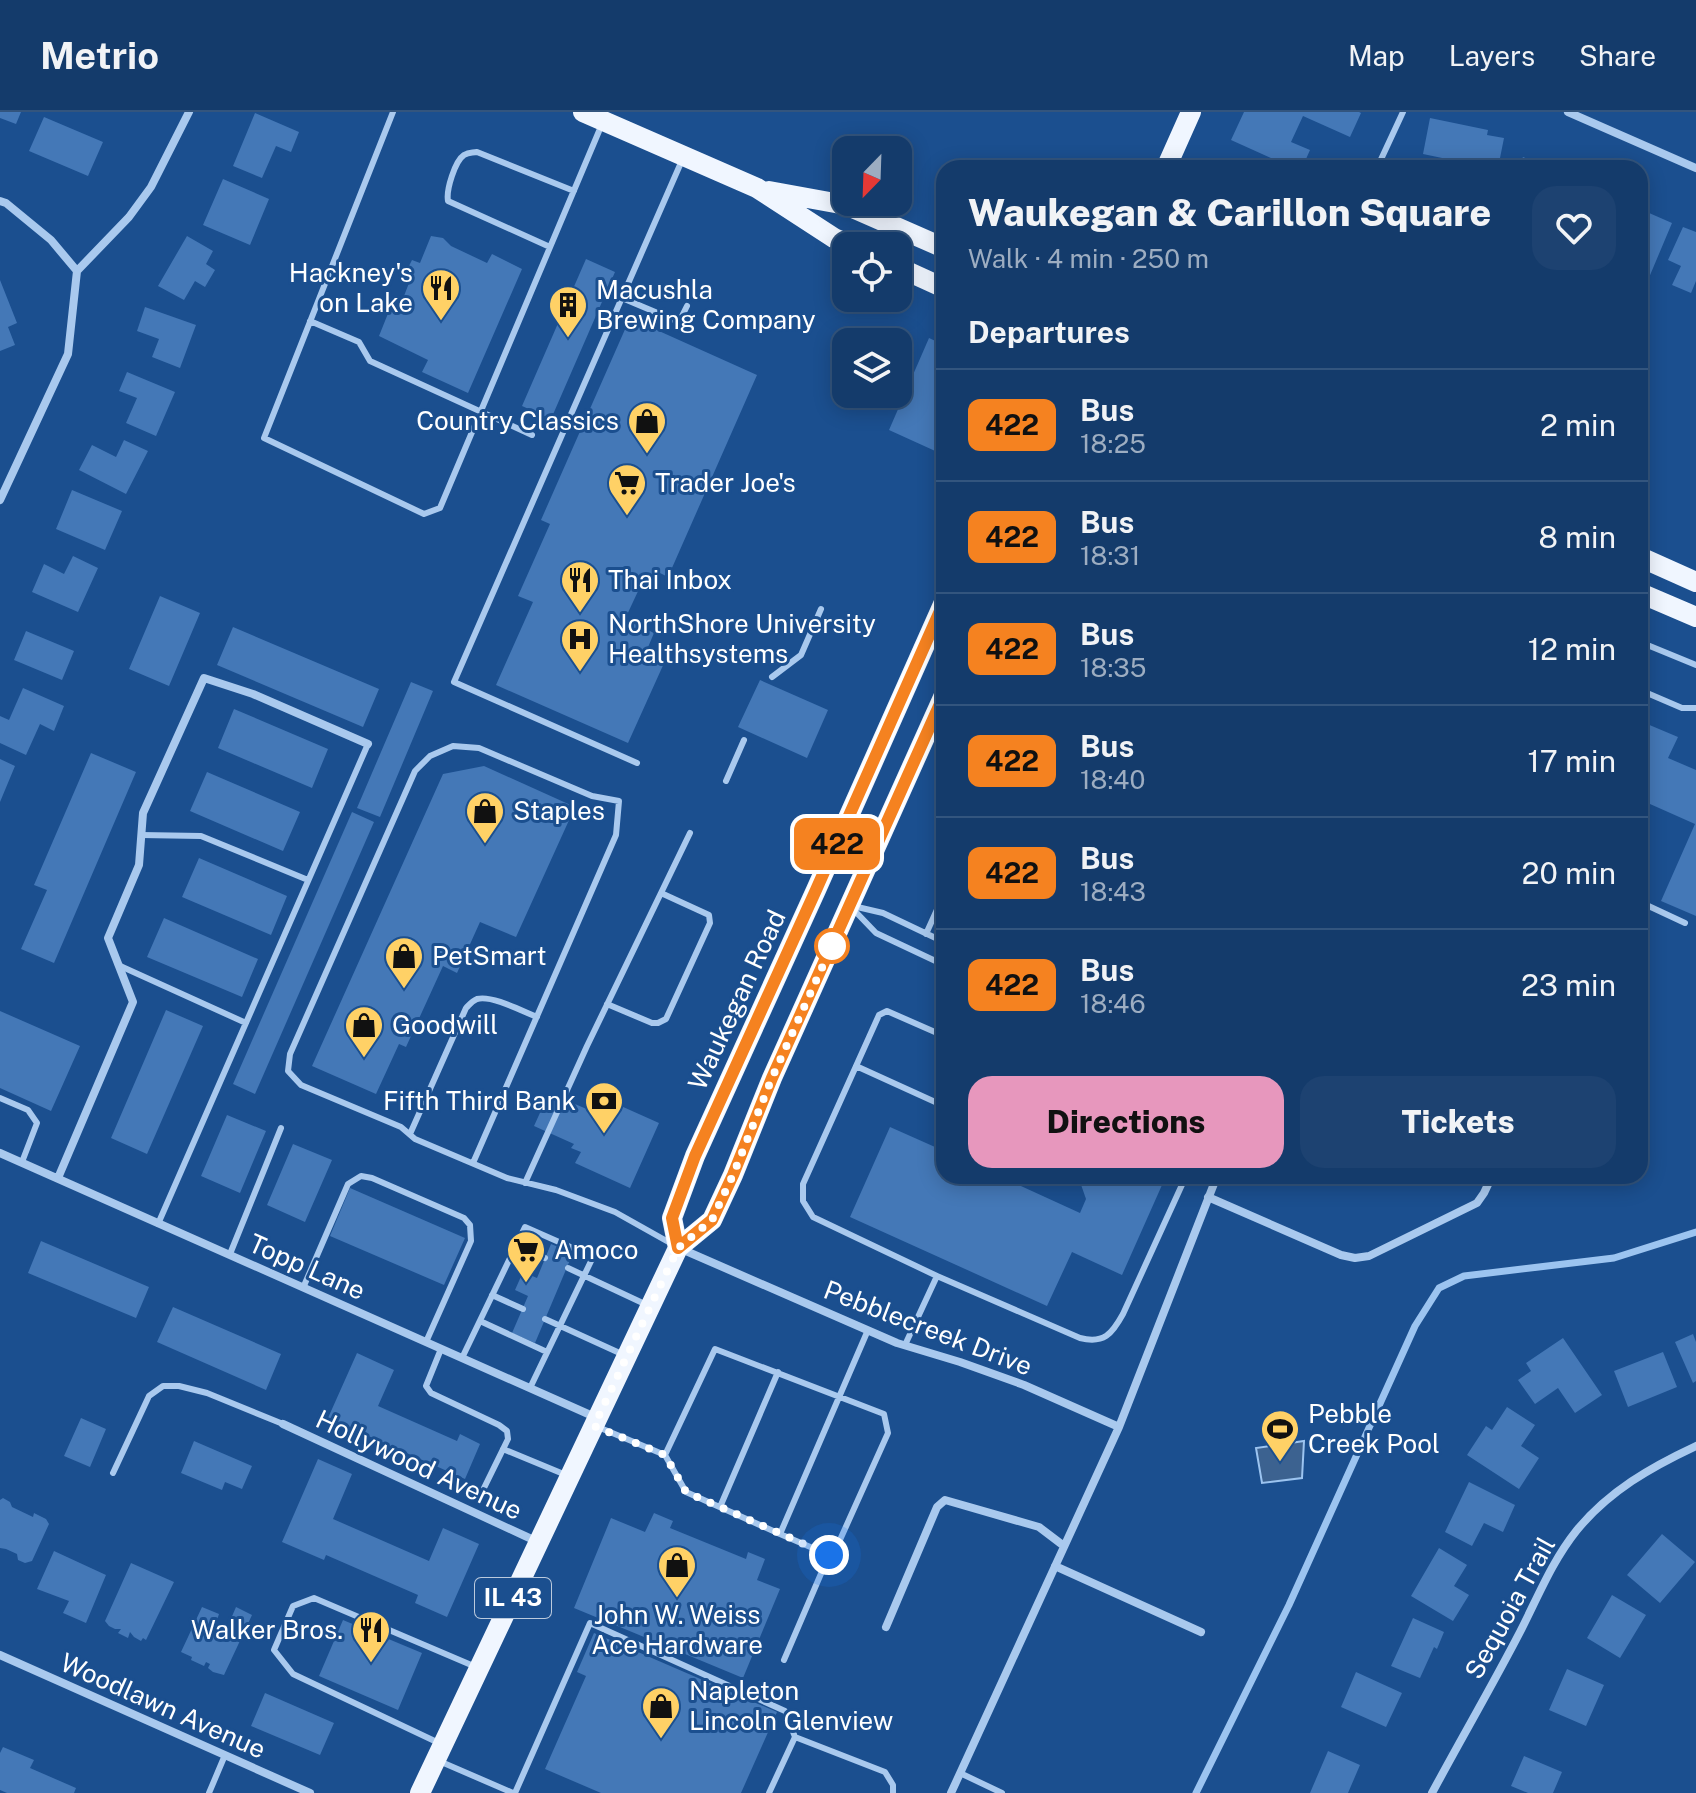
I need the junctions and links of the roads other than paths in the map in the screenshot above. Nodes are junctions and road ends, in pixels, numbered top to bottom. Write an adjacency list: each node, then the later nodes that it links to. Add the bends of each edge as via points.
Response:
1 (189, 112): 18 (street, via 151,187)
2 (393, 112): 23 (lane)
3 (583, 112): 7 (main road)
4 (1191, 112): 9 (main road)
5 (1403, 112): 10 (lane)
6 (1568, 112): 11 (street)
7 (604, 121): 8 (main road); 13 (lane)
8 (684, 156): 12 (main road); 21 (lane)
9 (1170, 160)
10 (1381, 160)
11 (1696, 168)
12 (757, 188): 15 (main road); 16 (main road, via 846,205)
13 (574, 191): 17 (lane); 17 (lane, via 477,152 460,158 446,192 448,201)
14 (0, 201): 18 (street, via 51,240)
15 (832, 237)
16 (936, 244)
17 (550, 247): 24 (lane)
18 (77, 271): 26 (street, via 68,354)
19 (912, 273): 20 (main road)
20 (936, 284)
21 (622, 298): 22 (lane, via 679,322); 41 (lane, via 454,682)
22 (687, 306)
23 (310, 321): 24 (lane, via 359,342 370,361); 24 (lane, via 264,438 424,514 440,508)
24 (481, 411): 25 (lane)
25 (532, 435)
26 (0, 500)
27 (1648, 561): 28 (main road)
28 (1696, 582)
29 (1648, 596): 31 (main road)
30 (821, 609): 35 (lane, via 801,655)
31 (1696, 617)
32 (936, 620): 75 (main road, Waukegan Road / IL 43, via 695,1156 672,1218)
33 (1648, 645): 34 (lane)
34 (1696, 665)
35 (772, 677)
36 (1648, 693): 37 (lane, via 1682,708)
37 (1696, 708)
38 (936, 713): 47 (main road, Waukegan Road / IL 43)
39 (744, 740): 42 (lane)
40 (368, 744): 44 (street, via 204,678 143,813); 45 (lane)
41 (637, 763)
42 (726, 781)
43 (690, 833): 46 (lane)
44 (141, 835): 45 (lane, via 201,836); 54 (street, via 139,865 108,938)
45 (308, 880): 57 (lane)
46 (661, 893): 55 (lane); 55 (lane, via 709,915 710,923 666,1019 652,1023)
47 (850, 906): 51 (lane, via 883,913); 53 (lane, via 876,933); 75 (main road, Waukegan Road / IL 43, via 712,1220)
48 (1648, 906): 50 (lane)
49 (936, 912): 51 (lane)
50 (1685, 923)
51 (926, 934): 52 (lane)
52 (936, 938)
53 (936, 961)
54 (118, 965): 57 (lane); 67 (street, via 133,1002)
55 (607, 1004): 68 (lane)
56 (537, 1017): 63 (lane, via 498,1001 474,1000); 63 (lane, via 616,835 619,801 592,796 479,748 453,746 430,756 415,771 290,1054 288,1071 301,1085); 66 (lane)
57 (246, 1023): 73 (lane)
58 (936, 1032): 59 (lane, via 887,1011 879,1015)
59 (856, 1066): 61 (lane); 80 (lane, via 803,1184 803,1201 813,1217)
60 (0, 1098): 65 (lane, via 28,1110 37,1123)
61 (936, 1102)
62 (281, 1128): 76 (lane)
63 (410, 1134): 66 (lane)
64 (0, 1153): 65 (street, Topp Lane)
65 (22, 1162): 67 (street, Topp Lane)
66 (473, 1163): 68 (lane)
67 (58, 1178): 73 (street, Topp Lane)
68 (525, 1183): 75 (lane, via 615,1212)
69 (1182, 1184): 80 (lane, via 1123,1314 1103,1339 1080,1338)
70 (1214, 1184): 72 (street)
71 (1488, 1184): 72 (street, via 1477,1203 1355,1258)
72 (1208, 1197): 100 (street)
73 (158, 1224): 76 (street, Topp Lane)
74 (517, 1244): 77 (lane); 79 (lane, via 525,1227 593,1257); 82 (lane)
75 (678, 1248): 83 (main road, Waukegan Road / IL 43); 88 (street, Pebblecreek Drive)
76 (230, 1254): 81 (street, Topp Lane)
77 (545, 1258)
78 (568, 1268): 79 (lane)
79 (583, 1275): 83 (lane); 87 (lane)
80 (937, 1276): 90 (lane)
81 (303, 1288): 89 (street, Topp Lane); 89 (lane, via 348,1184 361,1176 464,1218 471,1241)
82 (492, 1295): 84 (lane); 86 (lane)
83 (650, 1307): 93 (main road, Waukegan Road / IL 43)
84 (523, 1309)
85 (545, 1319): 87 (lane)
86 (480, 1321): 92 (lane); 94 (lane)
87 (559, 1325): 92 (lane); 93 (lane)
88 (868, 1330): 90 (street, Pebblecreek Drive); 97 (lane)
89 (426, 1342): 91 (street, Topp Lane)
90 (905, 1345): 100 (street, Pebblecreek Drive, via 1024,1385)
91 (441, 1349): 94 (street, Topp Lane); 102 (lane, via 426,1386 507,1431)
92 (547, 1352): 96 (lane)
93 (628, 1356): 98 (main road, Waukegan Road / IL 43)
94 (462, 1358): 96 (street, Topp Lane)
95 (778, 1372): 97 (lane); 103 (lane, via 715,1349); 107 (lane)
96 (530, 1388): 98 (street, Topp Lane)
97 (839, 1395): 108 (lane); 111 (lane, via 884,1414 888,1433)
98 (596, 1422): 103 (lane); 105 (main road, Waukegan Road / IL 43)
99 (283, 1424): 104 (lane, via 207,1393 163,1386 149,1396); 109 (street, Hollywood Avenue)
100 (1119, 1427): 110 (street)
101 (1696, 1446): 130 (street, Sequoia Trail, via 1649,1469 1577,1530)
102 (503, 1449): 105 (lane); 106 (lane)
103 (665, 1455): 107 (lane, via 686,1492)
104 (113, 1473)
105 (570, 1477): 109 (main road, Waukegan Road / IL 43)
106 (483, 1490)
107 (720, 1507): 108 (lane)
108 (780, 1534): 111 (lane)
109 (539, 1542): 117 (main road, Waukegan Road / IL 43)
110 (1064, 1546): 112 (street); 113 (street, via 1039,1527 945,1500 937,1507)
111 (829, 1555): 116 (lane)
112 (1055, 1566): 114 (street); 121 (street)
113 (886, 1627)
114 (1201, 1632)
115 (0, 1655): 120 (street, Woodlawn Avenue)
116 (784, 1660)
117 (479, 1669): 119 (main road, Waukegan Road / IL 43); 119 (lane, via 314,1598 293,1606 274,1650 293,1674)
118 (795, 1737): 125 (lane, via 785,1711 590,1623); 126 (lane); 127 (lane, via 885,1772)
119 (439, 1753): 124 (main road, Waukegan Road / IL 43); 125 (lane)
120 (225, 1755): 122 (lane); 123 (street, Woodlawn Avenue)
121 (960, 1773): 128 (street); 129 (lane)
122 (209, 1793)
123 (310, 1793)
124 (420, 1793)
125 (514, 1793)
126 (769, 1793)
127 (893, 1793)
128 (951, 1793)
129 (1002, 1793)
130 (1432, 1793)

